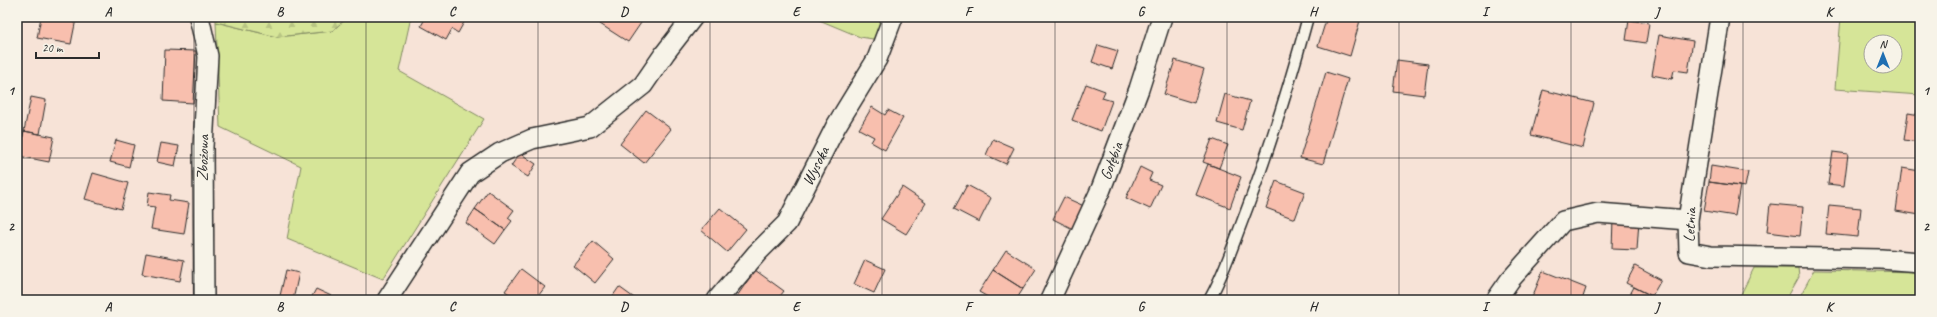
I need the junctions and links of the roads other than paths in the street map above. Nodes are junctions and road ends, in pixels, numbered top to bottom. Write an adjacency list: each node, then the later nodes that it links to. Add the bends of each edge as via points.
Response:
1 (199, 17): 9 (street, Zbożowa, via 208,56 203,147)
2 (693, 17): 10 (street, via 643,86 590,127 532,139 500,153 470,173)
3 (893, 17): 11 (street, Wysoka, via 876,59 836,126 787,223 757,253)
4 (1162, 17): 12 (street, Gołębia, via 1139,89 1101,188)
5 (1308, 17): 13 (lane, via 1287,94 1252,196 1218,285)
6 (1720, 17): 7 (street, Letnia)
7 (1688, 220): 8 (street, Letnia, via 1689,252 1698,254); 14 (street, via 1598,212 1563,221 1510,280)
8 (1920, 262)
9 (204, 300)
10 (387, 300)
11 (717, 300)
12 (1050, 300)
13 (1209, 300)
14 (1496, 300)

